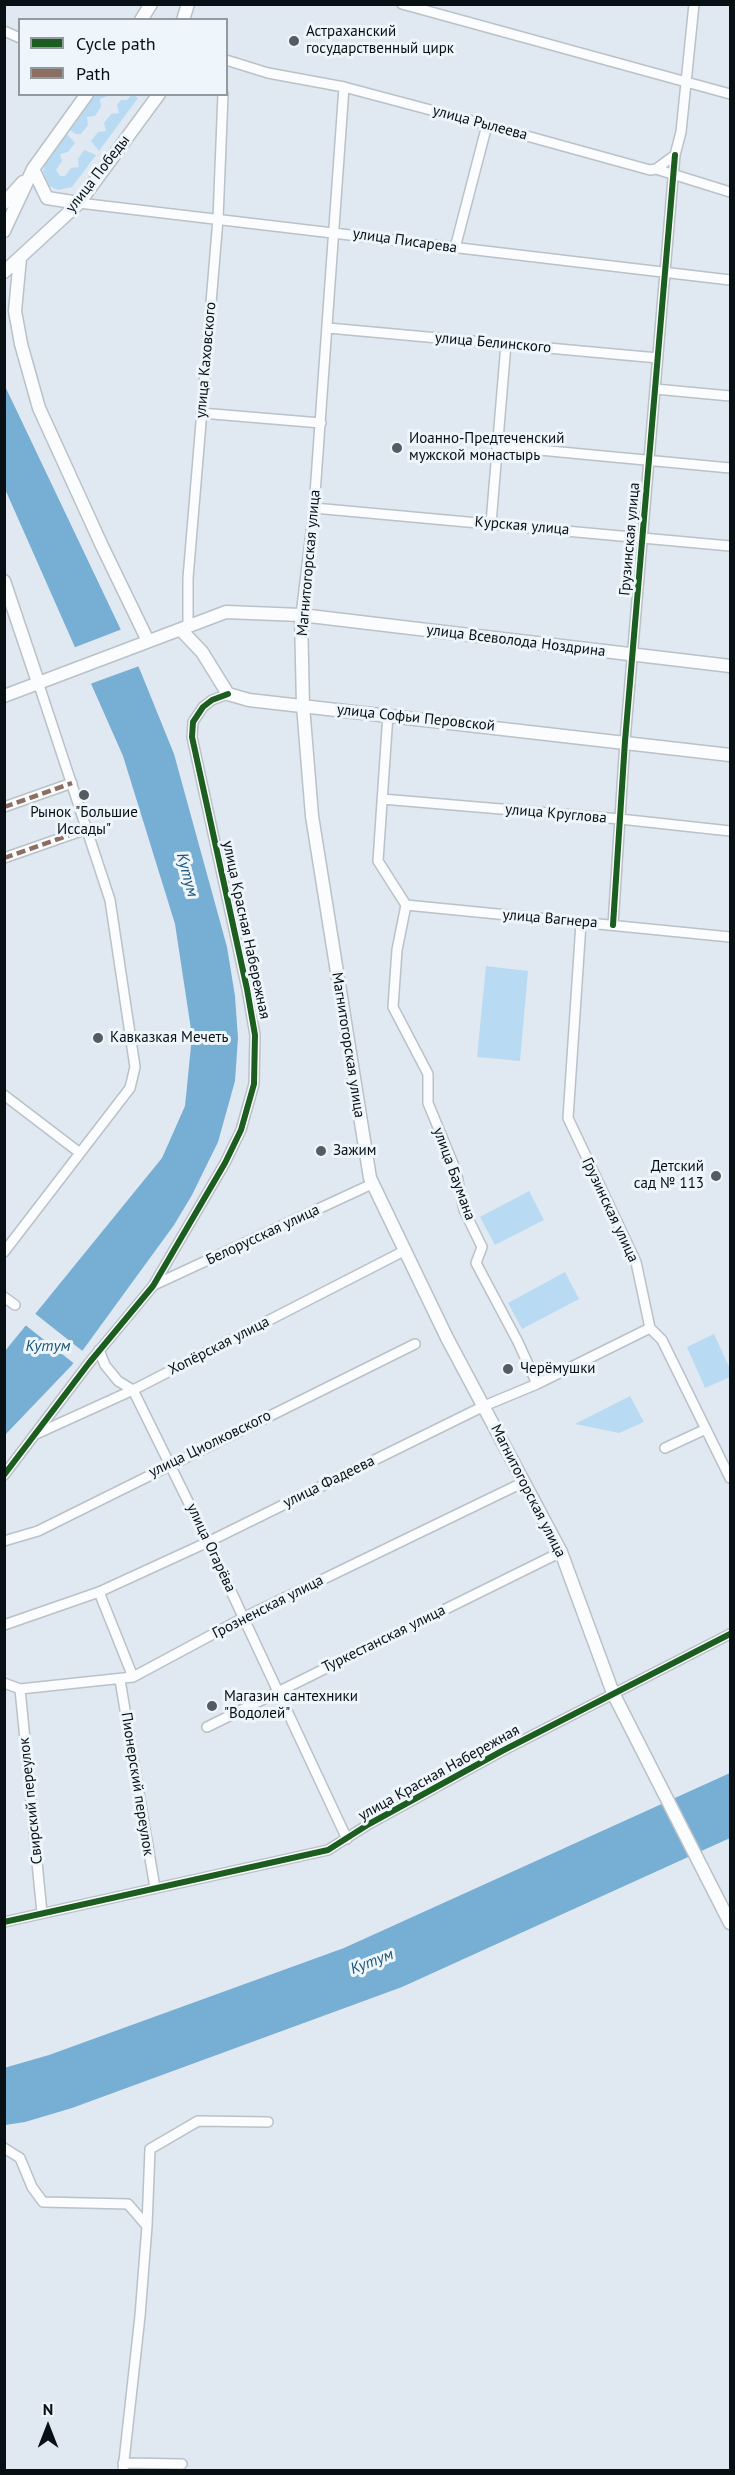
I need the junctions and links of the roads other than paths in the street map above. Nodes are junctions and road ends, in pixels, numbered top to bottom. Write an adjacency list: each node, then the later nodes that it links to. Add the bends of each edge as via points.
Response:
1 (152, 4): 4 (main road)
2 (402, 4): 10 (street)
3 (694, 4): 10 (street, Грузинская улица)
4 (142, 18)
5 (4, 31): 6 (street)
6 (18, 37)
7 (228, 61): 9 (street, улица Рылеева)
8 (228, 66): 9 (street)
9 (268, 73): 11 (street, улица Рылеева)
10 (686, 80): 12 (street); 17 (street, Грузинская улица)
11 (344, 87): 16 (street, улица Рылеева); 26 (street, Магнитогорская улица)
12 (730, 94)
13 (86, 96): 18 (main road)
14 (158, 96): 23 (main road, улица Победы)
15 (223, 96): 24 (street, улица Каховского)
16 (487, 124): 19 (street, улица Рылеева); 27 (street)
17 (675, 155): 19 (street); 20 (street, Грузинская улица)
18 (33, 169): 22 (main road); 23 (main road, via 47,198); 25 (main road)
19 (656, 169): 20 (street, улица Рылеева)
20 (673, 174): 21 (street, улица Рылеева); 30 (street, Грузинская улица)
21 (730, 192)
22 (4, 203)
23 (80, 203): 24 (street, улица Писарева); 28 (main road, улица Победы)
24 (218, 219): 26 (street, улица Писарева); 37 (street, улица Каховского)
25 (4, 231)
26 (335, 232): 27 (street, улица Писарева); 32 (street, Магнитогорская улица)
27 (455, 248): 30 (street, улица Писарева)
28 (20, 258): 29 (main road, улица Победы); 49 (main road, via 15,311 39,408)
29 (4, 272)
30 (666, 273): 31 (street, улица Писарева); 34 (street, Грузинская улица)
31 (730, 280)
32 (328, 328): 33 (street, улица Белинского); 38 (street, Магнитогорская улица)
33 (506, 344): 34 (street, улица Белинского); 39 (street)
34 (658, 358): 35 (street, Грузинская улица)
35 (655, 389): 36 (street); 40 (street, Грузинская улица)
36 (730, 396)
37 (201, 413): 38 (street); 48 (street, улица Каховского)
38 (321, 423): 42 (street, Магнитогорская улица)
39 (497, 446): 40 (street); 43 (street)
40 (649, 459): 41 (street); 44 (street, Грузинская улица)
41 (730, 468)
42 (314, 508): 43 (street, Курская улица); 47 (street, Магнитогорская улица)
43 (491, 524): 44 (street, Курская улица)
44 (642, 537): 45 (street, Курская улица); 50 (street, Грузинская улица)
45 (730, 546)
46 (4, 581): 52 (main road)
47 (301, 615): 48 (main road, улица Всеволода Ноздрина, via 226,612); 50 (main road, улица Всеволода Ноздрина); 55 (main road, Магнитогорская улица)
48 (184, 627): 49 (main road); 53 (main road)
49 (142, 643): 52 (main road)
50 (632, 654): 51 (main road, улица Всеволода Ноздрина); 57 (street, Грузинская улица)
51 (730, 666)
52 (38, 682): 54 (main road); 59 (street)
53 (228, 694): 55 (main road, улица Софьи Перовской); 75 (street, улица Красная Набережная, via 203,707 193,722 192,737 247,989 255,1035 254,1084 241,1130 225,1163)
54 (4, 696)
55 (303, 706): 56 (main road, улица Софьи Перовской); 72 (main road, Магнитогорская улица, via 312,816)
56 (388, 714): 57 (main road, улица Софьи Перовской); 60 (street)
57 (625, 741): 58 (main road, улица Софьи Перовской); 62 (street, Грузинская улица)
58 (730, 755)
59 (72, 783): 61 (street); 63 (street)
60 (382, 799): 62 (street, улица Круглова); 66 (street, via 378,861)
61 (4, 807)
62 (620, 819): 64 (street, улица Круглова); 68 (street, Грузинская улица)
63 (87, 829): 65 (street); 71 (street, via 110,900 135,1067 130,1088)
64 (730, 831)
65 (4, 858)
66 (406, 905): 67 (street, улица Вагнера); 81 (street, улица Баумана, via 393,1007 428,1074 428,1103 456,1172 464,1210 482,1247 476,1263)
67 (581, 923): 68 (street, улица Вагнера); 78 (street, Грузинская улица, via 568,1118 636,1262)
68 (613, 925): 69 (street, улица Вагнера)
69 (730, 937)
70 (4, 1095): 71 (street)
71 (80, 1153): 74 (street)
72 (372, 1184): 73 (main road, Магнитогорская улица); 75 (street, Белорусская улица)
73 (404, 1251): 82 (street, Хопёрская улица); 83 (main road, Магнитогорская улица)
74 (4, 1252)
75 (153, 1286): 80 (street, улица Красная Набережная)
76 (4, 1297): 77 (street)
77 (15, 1305)
78 (650, 1328): 81 (street, улица Фадеева); 84 (street, Грузинская улица, via 662,1340)
79 (415, 1344): 87 (street, улица Циолковского)
80 (99, 1350): 82 (street, via 118,1381); 85 (street, улица Красная Набережная)
81 (537, 1384): 83 (street, улица Фадеева)
82 (133, 1390): 85 (street, Хопёрская улица); 87 (street, улица Огарёва)
83 (484, 1406): 90 (main road, Магнитогорская улица); 92 (street, улица Фадеева)
84 (706, 1429): 86 (street); 89 (street, Грузинская улица)
85 (32, 1437): 88 (street, улица Красная Набережная)
86 (665, 1448)
87 (170, 1464): 91 (street, улица Циолковского, via 38,1531); 92 (street, улица Огарёва)
88 (4, 1475)
89 (730, 1478)
90 (522, 1483): 93 (main road, Магнитогорская улица); 95 (street, Грозненская улица)
91 (4, 1541)
92 (208, 1542): 94 (street, улица Фадеева); 95 (street, улица Огарёва)
93 (561, 1552): 102 (street, Туркестанская улица); 103 (main road, Магнитогорская улица)
94 (99, 1592): 96 (street, улица Фадеева); 98 (street)
95 (243, 1618): 98 (street, Грозненская улица); 102 (street, улица Огарёва)
96 (4, 1625)
97 (730, 1634): 103 (street, улица Красная Набережная)
98 (133, 1677): 99 (street, Грозненская улица)
99 (120, 1680): 101 (street, Грозненская улица); 106 (street, Пионерский переулок)
100 (4, 1683): 101 (street, Грозненская улица)
101 (20, 1689): 107 (street, Свирский переулок)
102 (278, 1691): 104 (street, Туркестанская улица); 105 (street, улица Огарёва)
103 (613, 1693): 105 (street, улица Красная Набережная); 109 (main road, Магнитогорская улица)
104 (207, 1726)
105 (347, 1839): 106 (street, улица Красная Набережная, via 328,1850)
106 (155, 1888): 107 (street, улица Красная Набережная)
107 (42, 1913): 108 (street, улица Красная Набережная)
108 (4, 1922)
109 (730, 1923)
110 (268, 2122): 112 (street, via 198,2121 150,2148)
111 (4, 2148): 112 (street, via 20,2158 43,2202 128,2204)
112 (147, 2226): 114 (street)
113 (182, 2464): 114 (street)
114 (123, 2467)

